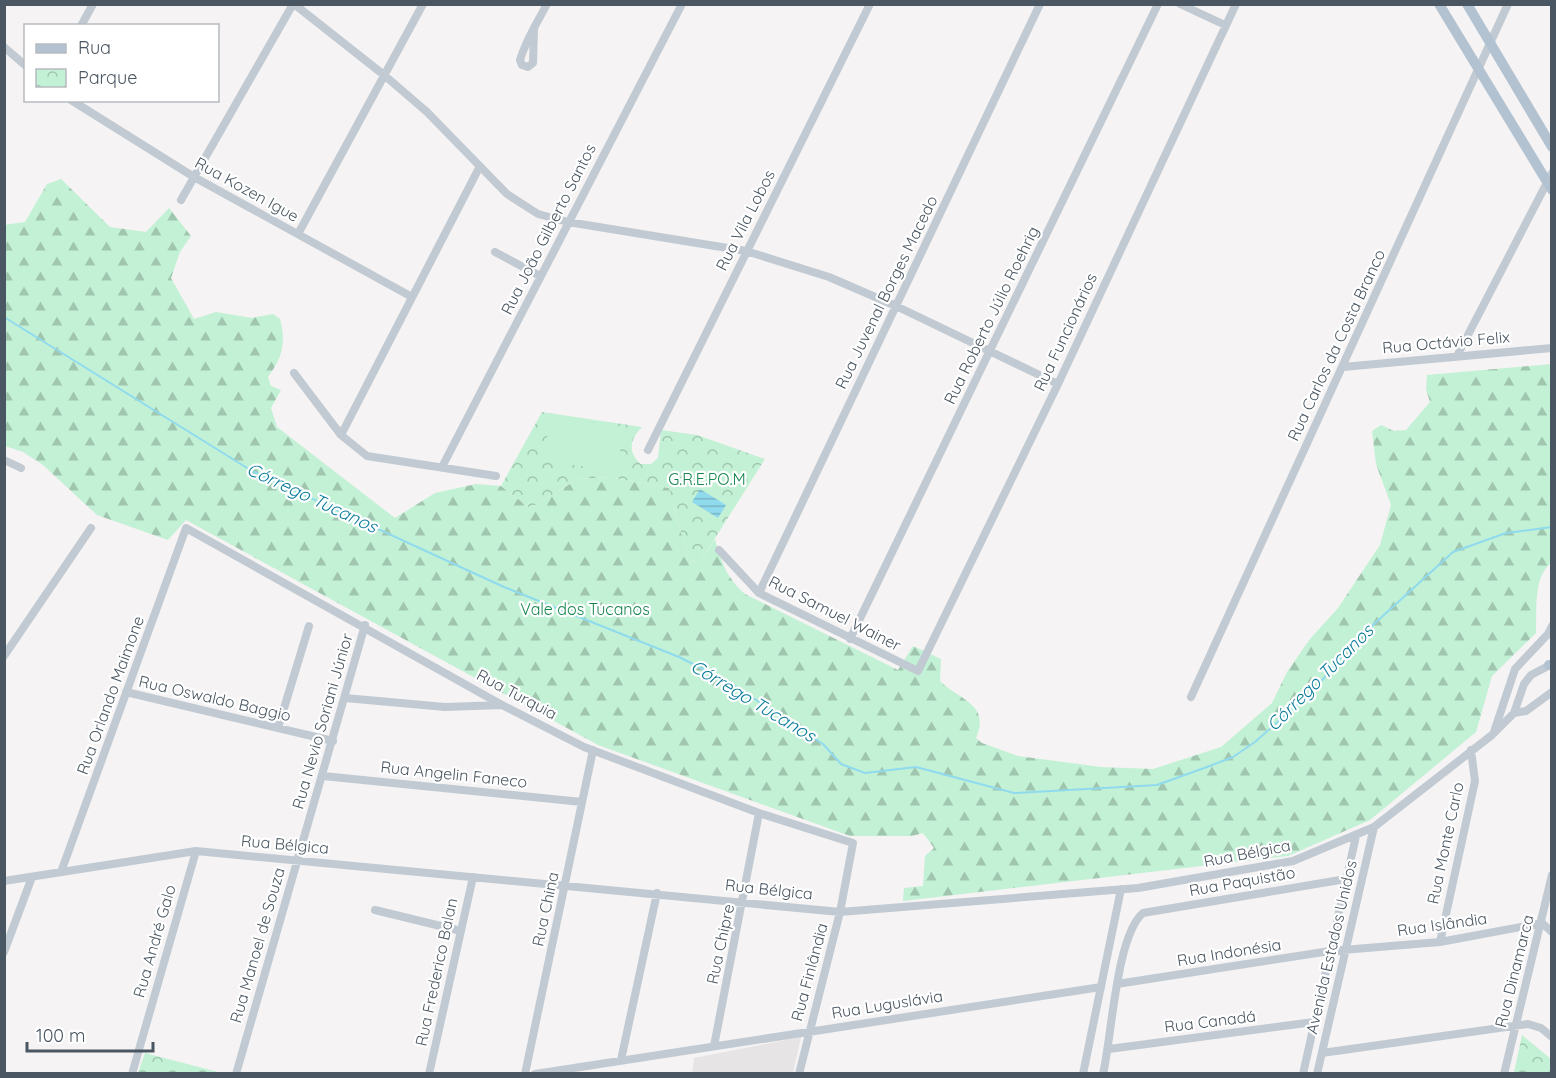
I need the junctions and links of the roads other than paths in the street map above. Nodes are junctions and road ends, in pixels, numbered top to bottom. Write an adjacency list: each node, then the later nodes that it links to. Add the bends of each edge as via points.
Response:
1 (93, 4): 14 (street)
2 (293, 4): 23 (street); 27 (street)
3 (423, 4): 23 (street)
4 (547, 4): 16 (street)
5 (682, 4): 30 (street, Rua João Gilberto Santos)
6 (870, 4): 32 (street, Rua Vila Lobos)
7 (1040, 4): 36 (street, Rua Juvenal Borges Macedo)
8 (1158, 4): 38 (street, Rua Roberto Júlio Roehrig)
9 (1180, 4): 15 (street)
10 (1236, 4): 15 (street, Rua Funcionários)
11 (1439, 4): 22 (main road)
12 (1467, 4): 17 (main road)
13 (1508, 4): 17 (street, Rua Carlos da Costa Branco)
14 (82, 24)
15 (1225, 25): 42 (street, Rua Funcionários)
16 (534, 28): 18 (street); 20 (street)
17 (1490, 43): 22 (street, Rua Carlos da Costa Branco); 25 (main road)
18 (525, 46): 20 (street); 20 (street, via 522,66 533,63)
19 (4, 47): 21 (street)
20 (535, 50)
21 (24, 64)
22 (1479, 69): 28 (main road); 40 (street, Rua Carlos da Costa Branco)
23 (384, 75): 26 (street); 31 (street)
24 (74, 102): 27 (street, Rua Kozen Igue)
25 (1551, 147)
26 (480, 166): 30 (street, via 507,194 538,214); 35 (street)
27 (195, 177): 29 (street); 31 (street, Rua Kozen Igue)
28 (1550, 182): 39 (street)
29 (181, 200)
30 (568, 222): 32 (street); 34 (street, Rua João Gilberto Santos)
31 (298, 234): 35 (street, Rua Kozen Igue)
32 (746, 251): 36 (street, via 829,277); 44 (street, Rua Vila Lobos)
33 (495, 252): 34 (street)
34 (540, 276): 46 (street, Rua João Gilberto Santos)
35 (412, 297): 43 (street)
36 (896, 306): 38 (street); 52 (street, Rua Juvenal Borges Macedo)
37 (1551, 348): 39 (street, Rua Octávio Felix)
38 (990, 351): 42 (street); 56 (street, Rua Roberto Júlio Roehrig)
39 (1457, 356): 40 (street, Rua Octávio Felix)
40 (1343, 367): 62 (street, Rua Carlos da Costa Branco)
41 (294, 373): 43 (street)
42 (1058, 384): 59 (street, Rua Funcionários)
43 (341, 435): 46 (street, via 367,456)
44 (648, 450)
45 (4, 460): 47 (street)
46 (442, 467): 48 (street)
47 (21, 468)
48 (496, 476)
49 (91, 528): 57 (street)
50 (186, 528): 53 (street, Rua Turquia); 60 (street, Rua Orlando Maimone)
51 (718, 550): 52 (street, Rua Samuel Wainer)
52 (759, 592): 56 (street, Rua Samuel Wainer)
53 (365, 625): 63 (street, Rua Nevio Soriani Júnior); 64 (street, Rua Turquia)
54 (309, 626): 66 (street)
55 (1551, 626): 67 (street, via 1515,669)
56 (850, 639): 59 (street, Rua Samuel Wainer)
57 (4, 656)
58 (1551, 664): 65 (street, Rua Bélgica, via 1531,675 1524,684)
59 (918, 671)
60 (126, 692): 66 (street, Rua Oswaldo Baggio); 79 (street, Rua Orlando Maimone)
61 (1551, 692): 65 (street, via 1526,711)
62 (1191, 697)
63 (345, 698): 64 (street, via 445,707); 68 (street, Rua Nevio Soriani Júnior)
64 (502, 705): 69 (street, Rua Turquia)
65 (1514, 713): 67 (street, Rua Bélgica)
66 (278, 728): 68 (street, Rua Oswaldo Baggio)
67 (1492, 735): 70 (street, Rua Bélgica)
68 (333, 741): 71 (street, Rua Nevio Soriani Júnior)
69 (593, 750): 72 (street, Rua China); 73 (street, Rua Turquia)
70 (1471, 750): 74 (street, Rua Bélgica); 94 (street, Rua Monte Carlo, via 1475,781)
71 (323, 776): 72 (street, Rua Angelin Faneco); 78 (street, Rua Nevio Soriani Júnior)
72 (582, 802): 85 (street, Rua China)
73 (759, 813): 76 (street, Rua Turquia); 88 (street, Rua Chipre)
74 (1374, 827): 75 (street, Rua Bélgica); 95 (street, Avenida Estados Unidos)
75 (1356, 836): 83 (street, Avenida Estados Unidos); 86 (street, Rua Bélgica, via 1293,861)
76 (853, 843): 90 (street, Rua Finlândia)
77 (196, 851): 78 (street, Rua Bélgica); 79 (street, Rua Bélgica); 108 (street, Rua André Galo)
78 (297, 860): 82 (street, Rua Bélgica); 109 (street, Rua Manoel de Souza)
79 (61, 872): 81 (street, Rua Bélgica)
80 (1551, 875): 91 (street, Rua Dinamarca)
81 (32, 877): 84 (street, Rua Bélgica); 97 (street)
82 (473, 877): 85 (street, Rua Bélgica); 92 (street, Rua Frederico Balan)
83 (1346, 879): 96 (street, Avenida Estados Unidos); 98 (street, Rua Paquistão, via 1143,913 1133,921)
84 (4, 881)
85 (565, 885): 87 (street, Rua Bélgica); 111 (street, Rua China)
86 (1121, 889): 90 (street, Rua Bélgica); 99 (street)
87 (657, 894): 88 (street, Rua Bélgica); 107 (street)
88 (744, 901): 90 (street, Rua Bélgica); 104 (street, Rua Chipre)
89 (375, 910): 92 (street)
90 (840, 912): 102 (street, Rua Finlândia)
91 (1542, 923): 93 (street); 94 (street, Rua Islândia); 101 (street, Rua Dinamarca)
92 (461, 931): 110 (street, Rua Frederico Balan)
93 (1551, 932)
94 (1440, 942): 95 (street, Rua Islândia)
95 (1346, 950): 96 (street, Rua Indonésia); 106 (street, Avenida Estados Unidos)
96 (1330, 951): 98 (street, Rua Indonésia); 100 (street, Avenida Estados Unidos)
97 (4, 952)
98 (1117, 984): 105 (street)
99 (1101, 987): 102 (street, Rua Luguslávia); 114 (street)
100 (1314, 1022): 105 (street, Rua Canadá); 116 (street, Avenida Estados Unidos)
101 (1514, 1026): 103 (street, via 1528,1024); 106 (street); 118 (street, Rua Dinamarca)
102 (809, 1031): 104 (street, Rua Luguslávia); 113 (street, Rua Finlândia)
103 (1551, 1037)
104 (714, 1046): 107 (street, Rua Luguslávia)
105 (1109, 1049): 115 (street)
106 (1322, 1053): 117 (street, Avenida Estados Unidos)
107 (621, 1060): 112 (street, Rua Luguslávia)
108 (132, 1074)
109 (236, 1074)
110 (429, 1074)
111 (525, 1074)
112 (535, 1074)
113 (799, 1074)
114 (1083, 1074)
115 (1103, 1074)
116 (1303, 1074)
117 (1317, 1074)
118 (1504, 1074)

